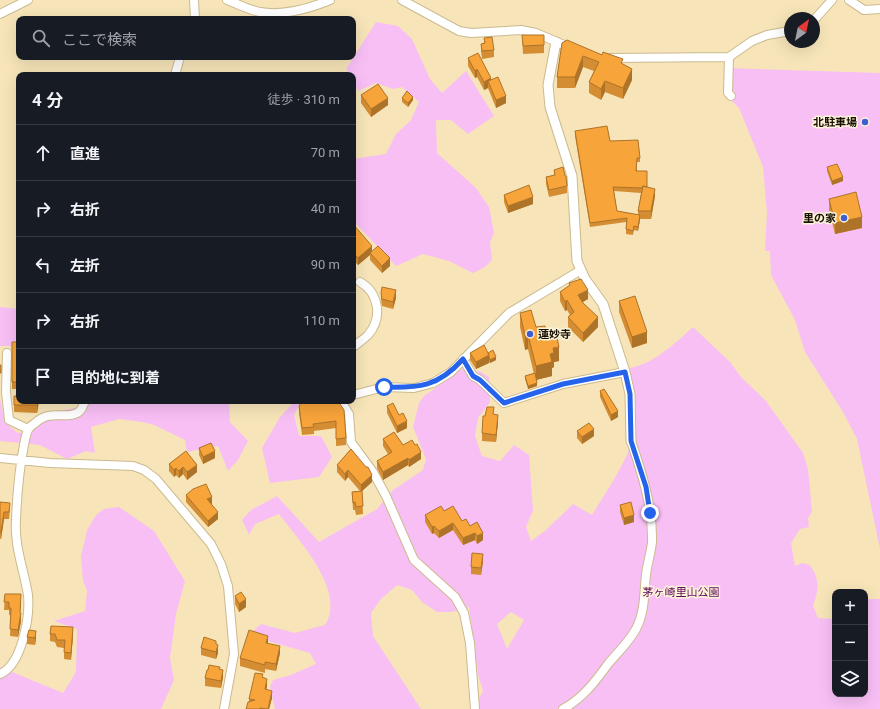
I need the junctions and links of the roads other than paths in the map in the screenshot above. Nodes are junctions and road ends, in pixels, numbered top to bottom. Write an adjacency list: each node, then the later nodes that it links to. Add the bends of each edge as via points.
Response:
1 (28, 0): 10 (street)
2 (194, 0): 11 (street)
3 (227, 0): 4 (street, via 258,12 270,13 298,11)
4 (330, 0)
5 (402, 0): 13 (street, via 459,31 471,33 521,30 536,33)
6 (832, 0): 9 (street)
7 (849, 0): 8 (street, via 864,10)
8 (880, 8)
9 (820, 13)
10 (0, 14)
11 (195, 16)
12 (784, 32): 16 (street, via 752,41)
13 (556, 42): 14 (street); 20 (street, via 548,85 550,108 572,176 575,244)
14 (582, 51)
15 (602, 57): 16 (street)
16 (729, 57): 19 (street, via 728,93)
17 (179, 60): 18 (street)
18 (176, 72)
19 (731, 96)
20 (581, 270): 24 (street, via 509,313); 25 (street, via 603,304)
21 (360, 282): 22 (street, via 369,287 375,296 375,320 368,335)
22 (356, 345)
23 (7, 353): 29 (street, via 6,392 9,420)
24 (463, 359): 25 (street, via 473,376 504,403 563,384); 26 (street, via 451,372 433,383 414,388 384,387)
25 (625, 372): 30 (street, via 630,394)
26 (356, 394)
27 (84, 404): 29 (street, via 76,414 48,415)
28 (343, 404): 35 (street, via 349,414 352,442 386,496 414,560 456,597 464,613 470,643)
29 (28, 429): 32 (street)
30 (631, 441): 36 (street, via 646,487 650,513 652,542 644,602 637,627 629,642 618,651 587,692)
31 (0, 458): 32 (street)
32 (21, 460): 33 (street, via 15,522 28,597 27,615 20,651 15,662 7,671); 34 (street, via 133,466 144,470 156,479 211,544 228,586 234,654)
33 (0, 674)
34 (224, 709)
35 (475, 709)
36 (563, 709)

